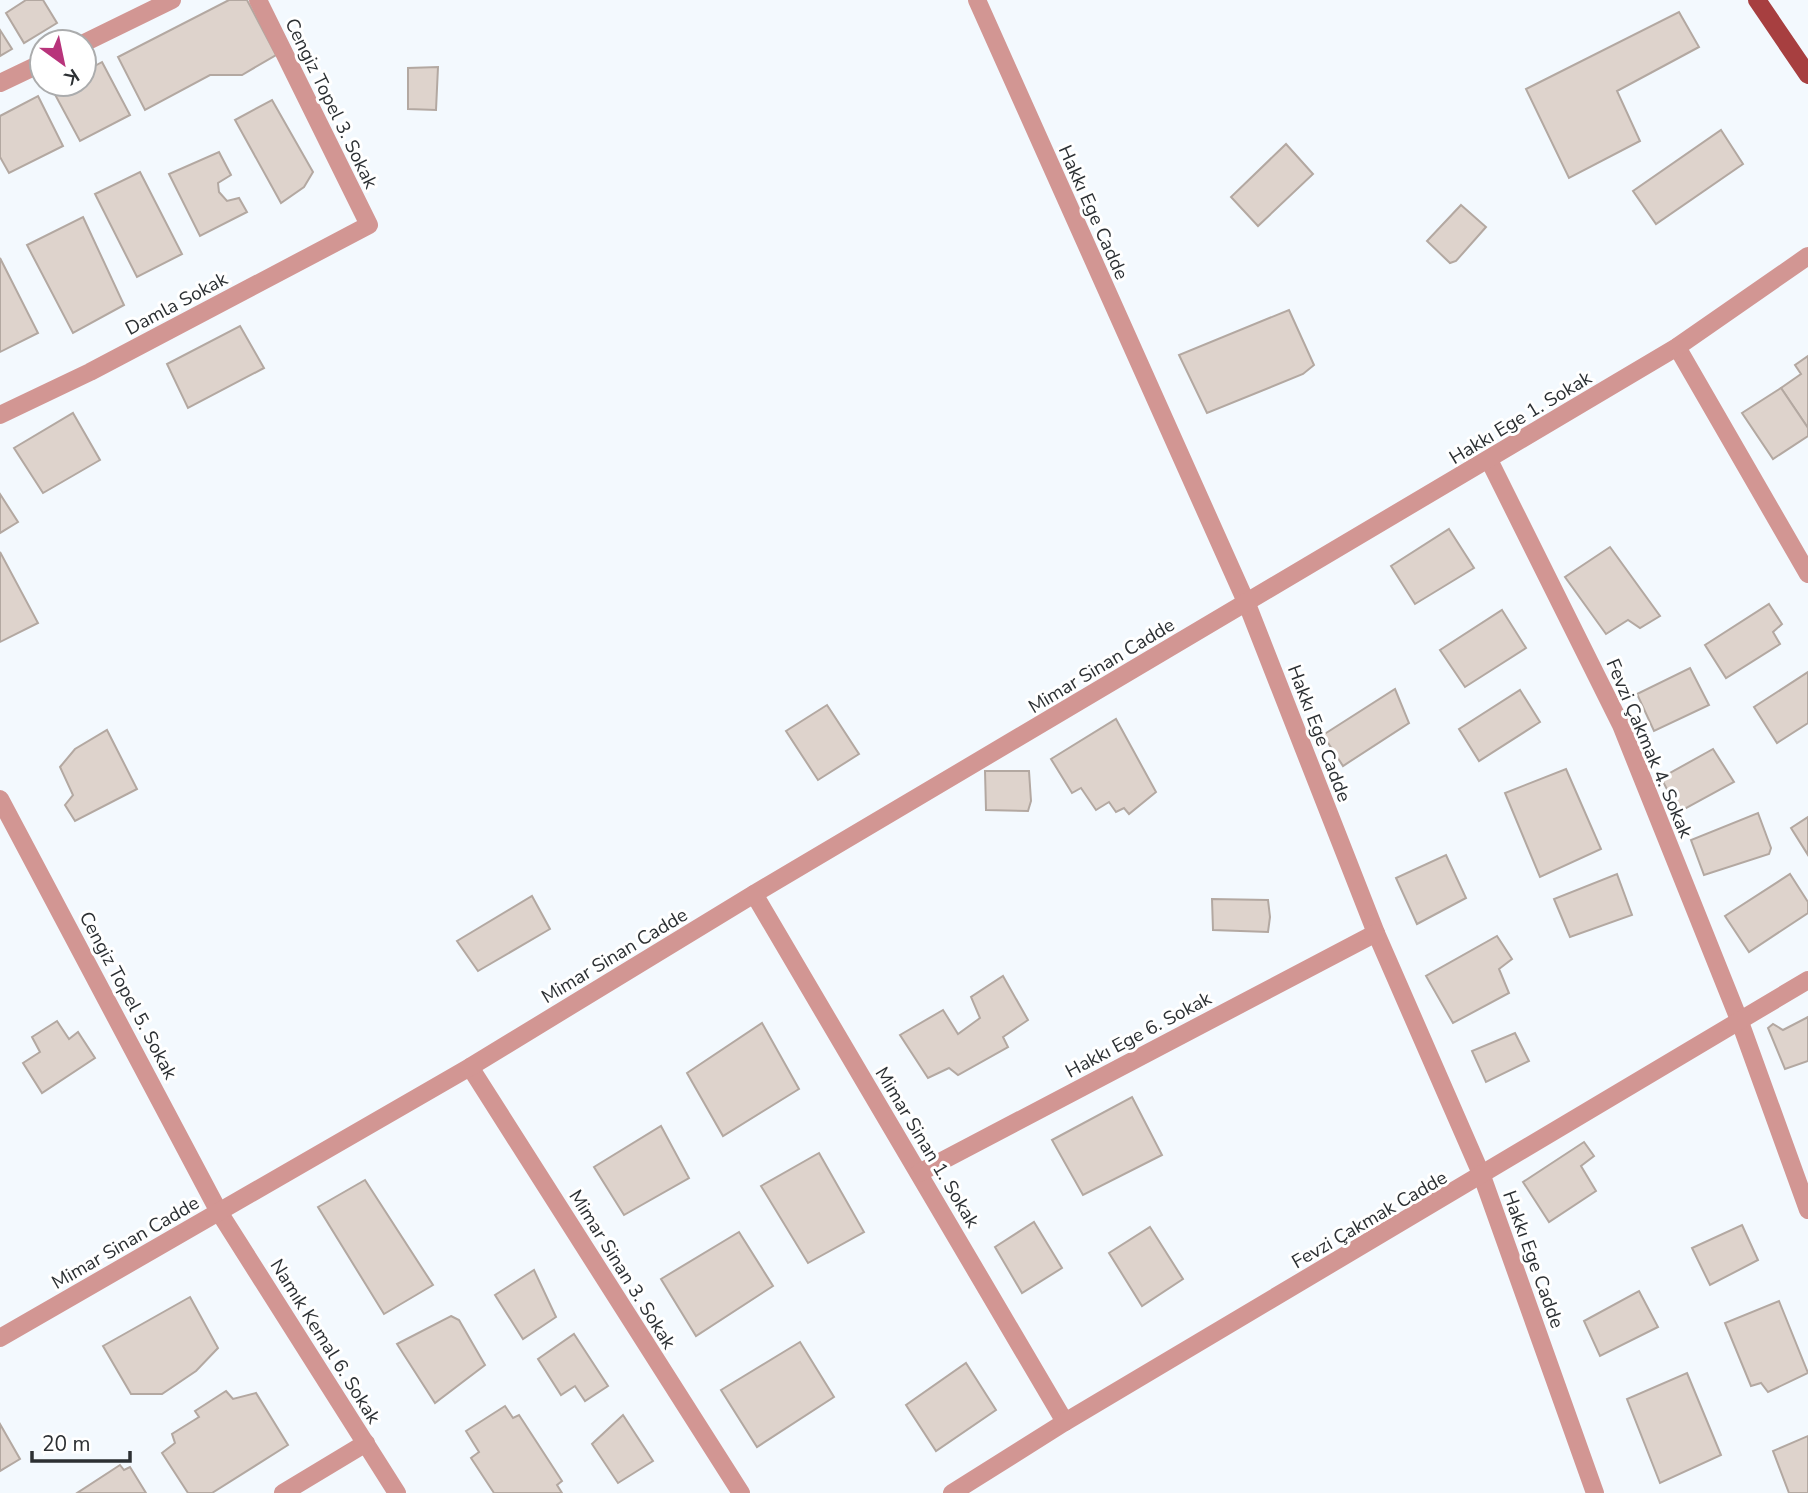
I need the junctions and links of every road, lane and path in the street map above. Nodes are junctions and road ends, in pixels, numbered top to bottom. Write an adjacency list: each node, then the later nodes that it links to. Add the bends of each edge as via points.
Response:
1 (172, 0): 5 (street)
2 (258, 0): 9 (street, Cengiz Topel 3. Sokak)
3 (977, 0): 15 (street, Hakkı Ege Cadde)
4 (1757, 0): 7 (main road)
5 (98, 36)
6 (28, 70): 8 (street)
7 (1808, 75)
8 (0, 83)
9 (369, 225): 12 (street, Damla Sokak)
10 (1808, 256): 11 (street, Hakkı Ege 1. Sokak)
11 (1677, 347): 13 (street, Hakkı Ege 1. Sokak); 14 (street)
12 (0, 415)
13 (1489, 460): 15 (street, Hakkı Ege 1. Sokak); 20 (street, Fevzi Çakmak 4. Sokak, via 1622,725)
14 (1808, 574)
15 (1247, 604): 17 (street, Mimar Sinan Cadde); 18 (street, Hakkı Ege Cadde)
16 (0, 799): 25 (street, Cengiz Topel 5. Sokak)
17 (754, 894): 21 (street, Mimar Sinan Cadde); 22 (street, Mimar Sinan 1. Sokak)
18 (1376, 933): 22 (street, Hakkı Ege 6. Sokak); 23 (street, Hakkı Ege Cadde)
19 (1808, 980): 20 (street, Fevzi Çakmak Cadde)
20 (1740, 1022): 23 (street, Fevzi Çakmak Cadde); 24 (street, Fevzi Çakmak 4. Sokak)
21 (470, 1067): 25 (street, Mimar Sinan Cadde); 31 (street, Mimar Sinan 3. Sokak)
22 (919, 1173): 27 (street, Mimar Sinan 1. Sokak)
23 (1482, 1177): 27 (street, Fevzi Çakmak Cadde); 33 (street, Hakkı Ege Cadde)
24 (1808, 1210)
25 (219, 1212): 26 (street, Mimar Sinan Cadde); 28 (street, Namık Kemal 6. Sokak)
26 (0, 1338)
27 (1065, 1422): 32 (street, Fevzi Çakmak Cadde)
28 (366, 1443): 29 (street); 30 (street, Namık Kemal 6. Sokak)
29 (283, 1493)
30 (397, 1493)
31 (741, 1493)
32 (951, 1493)
33 (1595, 1493)

